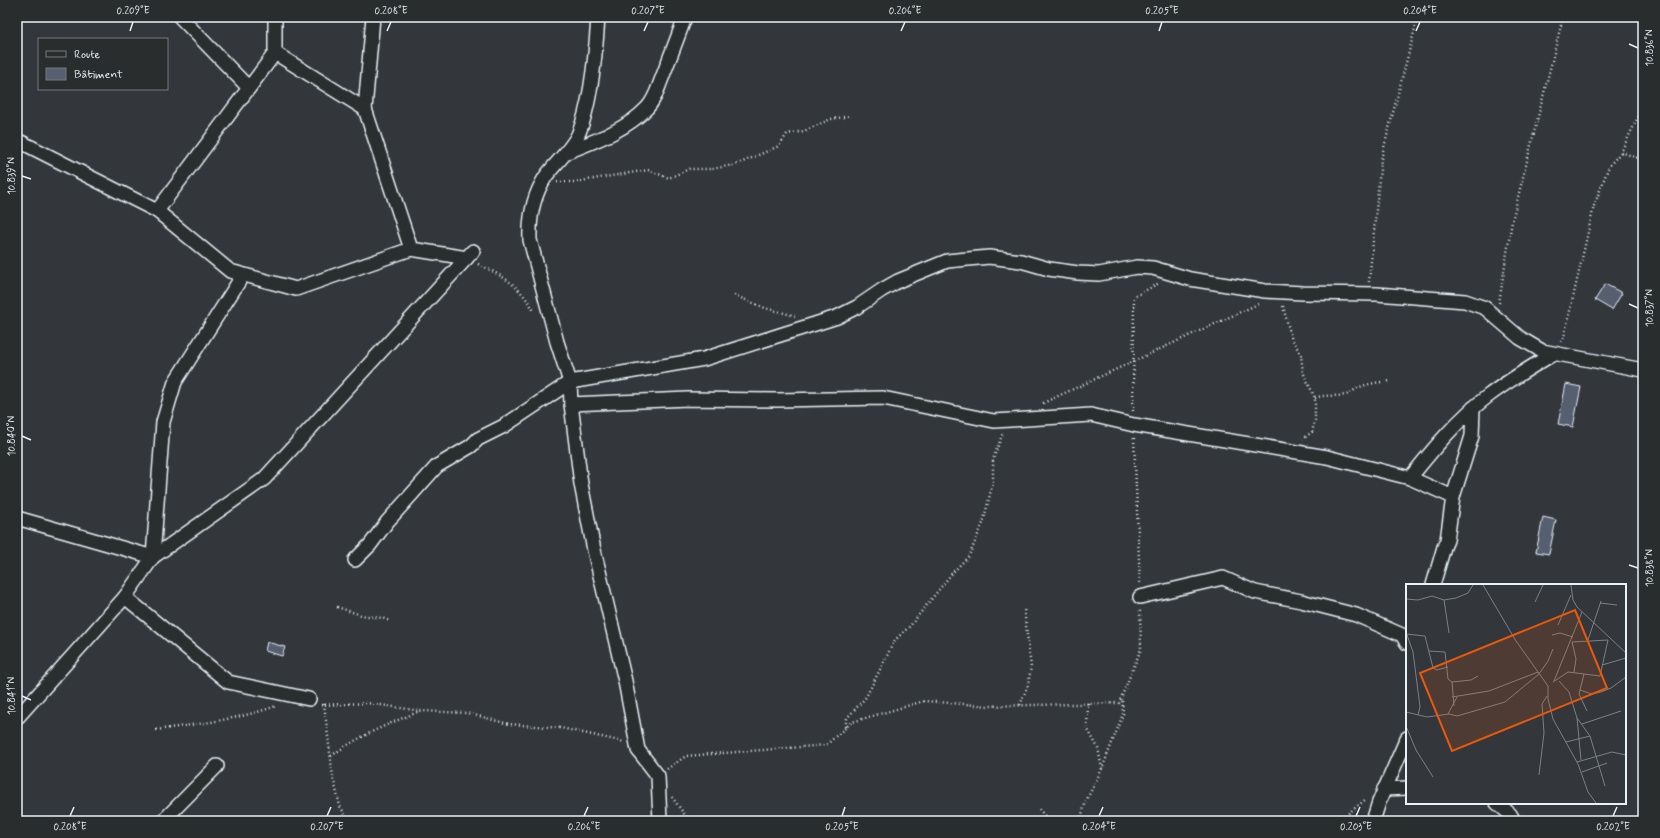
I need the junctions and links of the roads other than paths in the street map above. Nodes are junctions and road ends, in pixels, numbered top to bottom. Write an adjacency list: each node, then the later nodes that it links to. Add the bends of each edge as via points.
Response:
1 (180, 17): 7 (street)
2 (275, 17): 6 (street)
3 (373, 17): 8 (street)
4 (598, 17): 10 (street, via 587,103 577,135)
5 (685, 17): 10 (street, via 648,107 618,130)
6 (275, 53): 7 (street); 8 (street)
7 (249, 88): 11 (street)
8 (365, 109): 12 (street)
9 (17, 148): 11 (street, via 21,142)
10 (567, 152): 16 (street, via 546,177 532,203 529,224 530,240)
11 (157, 211): 13 (street, via 230,271)
12 (411, 249): 13 (street, via 296,289); 22 (street, via 472,257 264,479)
13 (243, 275): 22 (street, via 175,382 163,422)
14 (1553, 354): 15 (street); 16 (street, via 1530,345 1485,308 1465,301 1368,294 1265,291 1190,279 1153,268 1137,267 1099,274 1078,273 989,257 947,261 898,281 836,317 704,359); 18 (street, via 1507,382)
15 (1643, 370)
16 (570, 382): 17 (street); 23 (street, via 437,466)
17 (571, 404): 19 (street, via 688,399 883,398 994,421 1091,414 1134,425 1328,457); 36 (street, via 582,491 638,750 658,776)
18 (1473, 408): 19 (street, via 1436,445); 20 (street, via 1472,436)
19 (1410, 478): 20 (street)
20 (1453, 497): 24 (street, via 1447,540)
21 (17, 518): 22 (street)
22 (153, 557): 25 (street)
23 (355, 560)
24 (1433, 584)
25 (125, 597): 28 (street, via 228,682); 29 (street)
26 (1140, 597): 27 (street, via 1223,578 1255,592 1356,615)
27 (1405, 636)
28 (313, 702)
29 (17, 718)
30 (1406, 740): 33 (street)
31 (217, 766): 35 (street)
32 (1406, 788): 33 (street)
33 (1384, 789): 37 (street)
34 (1498, 804): 38 (street)
35 (163, 821)
36 (660, 821)
37 (1373, 821)
38 (1514, 821)

